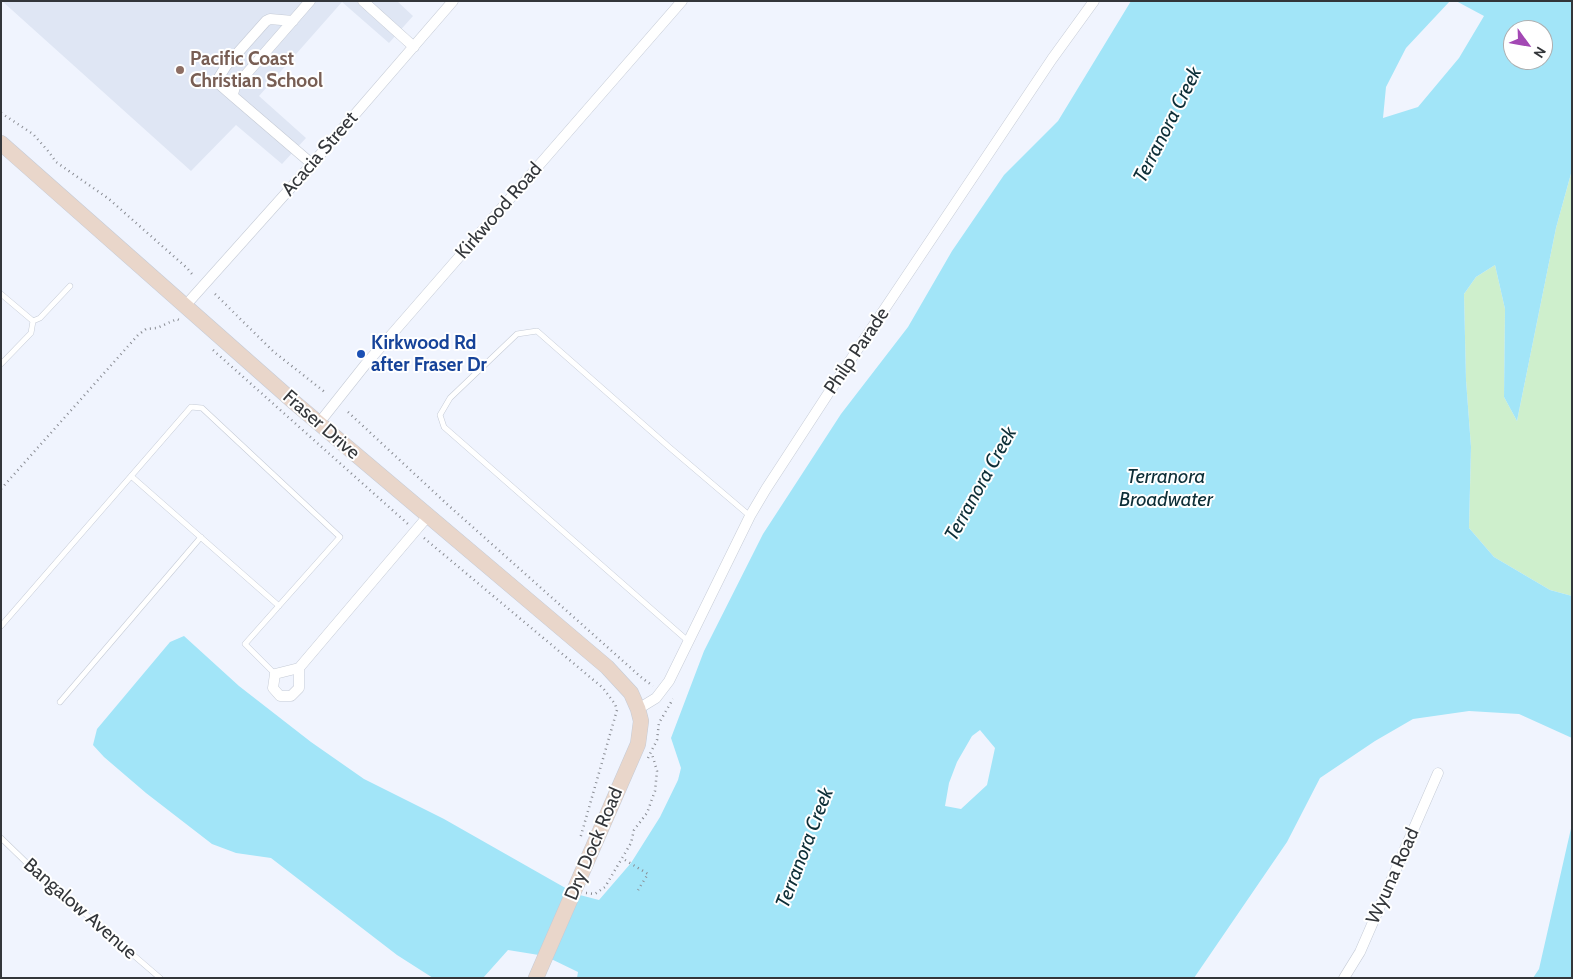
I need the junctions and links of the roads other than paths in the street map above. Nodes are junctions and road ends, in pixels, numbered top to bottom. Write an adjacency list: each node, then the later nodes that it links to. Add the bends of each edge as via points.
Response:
1 (310, 1): 6 (street)
2 (363, 1): 7 (street)
3 (453, 1): 7 (street, Acacia Street)
4 (682, 1): 16 (street, Kirkwood Road, via 384,343)
5 (1094, 1): 19 (street, Philp Parade, via 837,380)
6 (293, 21): 8 (street, via 235,87); 8 (street, via 266,21 226,66 218,82)
7 (414, 47): 10 (street, Acacia Street)
8 (234, 97): 10 (street)
9 (1, 144): 13 (street, Fraser Drive)
10 (312, 164): 13 (street, Acacia Street)
11 (70, 286): 14 (lane, via 40,318)
12 (1, 294): 14 (lane)
13 (185, 306): 16 (street, Fraser Drive)
14 (32, 321): 15 (lane, via 31,333)
15 (1, 364)
16 (319, 424): 18 (street, Fraser Drive)
17 (131, 476): 20 (lane); 21 (lane, via 191,407 202,408 340,537); 22 (lane)
18 (428, 516): 24 (street); 27 (street, Fraser Drive, via 607,667 631,693)
19 (750, 516): 23 (street, Philp Parade); 23 (lane, via 537,331 517,334 450,398 440,415 444,427)
20 (201, 537): 21 (lane); 26 (lane)
21 (279, 606): 25 (lane, via 245,644)
22 (1, 626)
23 (688, 641): 27 (street, Philp Parade, via 661,693)
24 (299, 668): 25 (street); 25 (street, via 299,688 291,696 280,696 273,688)
25 (275, 674)
26 (60, 702)
27 (638, 709): 30 (street, Dry Dock Road, via 641,728 638,744)
28 (1438, 773): 32 (street, Wyuna Road, via 1360,952)
29 (1, 838): 31 (lane, Bangalow Avenue)
30 (538, 973)
31 (160, 978)
32 (1344, 978)

